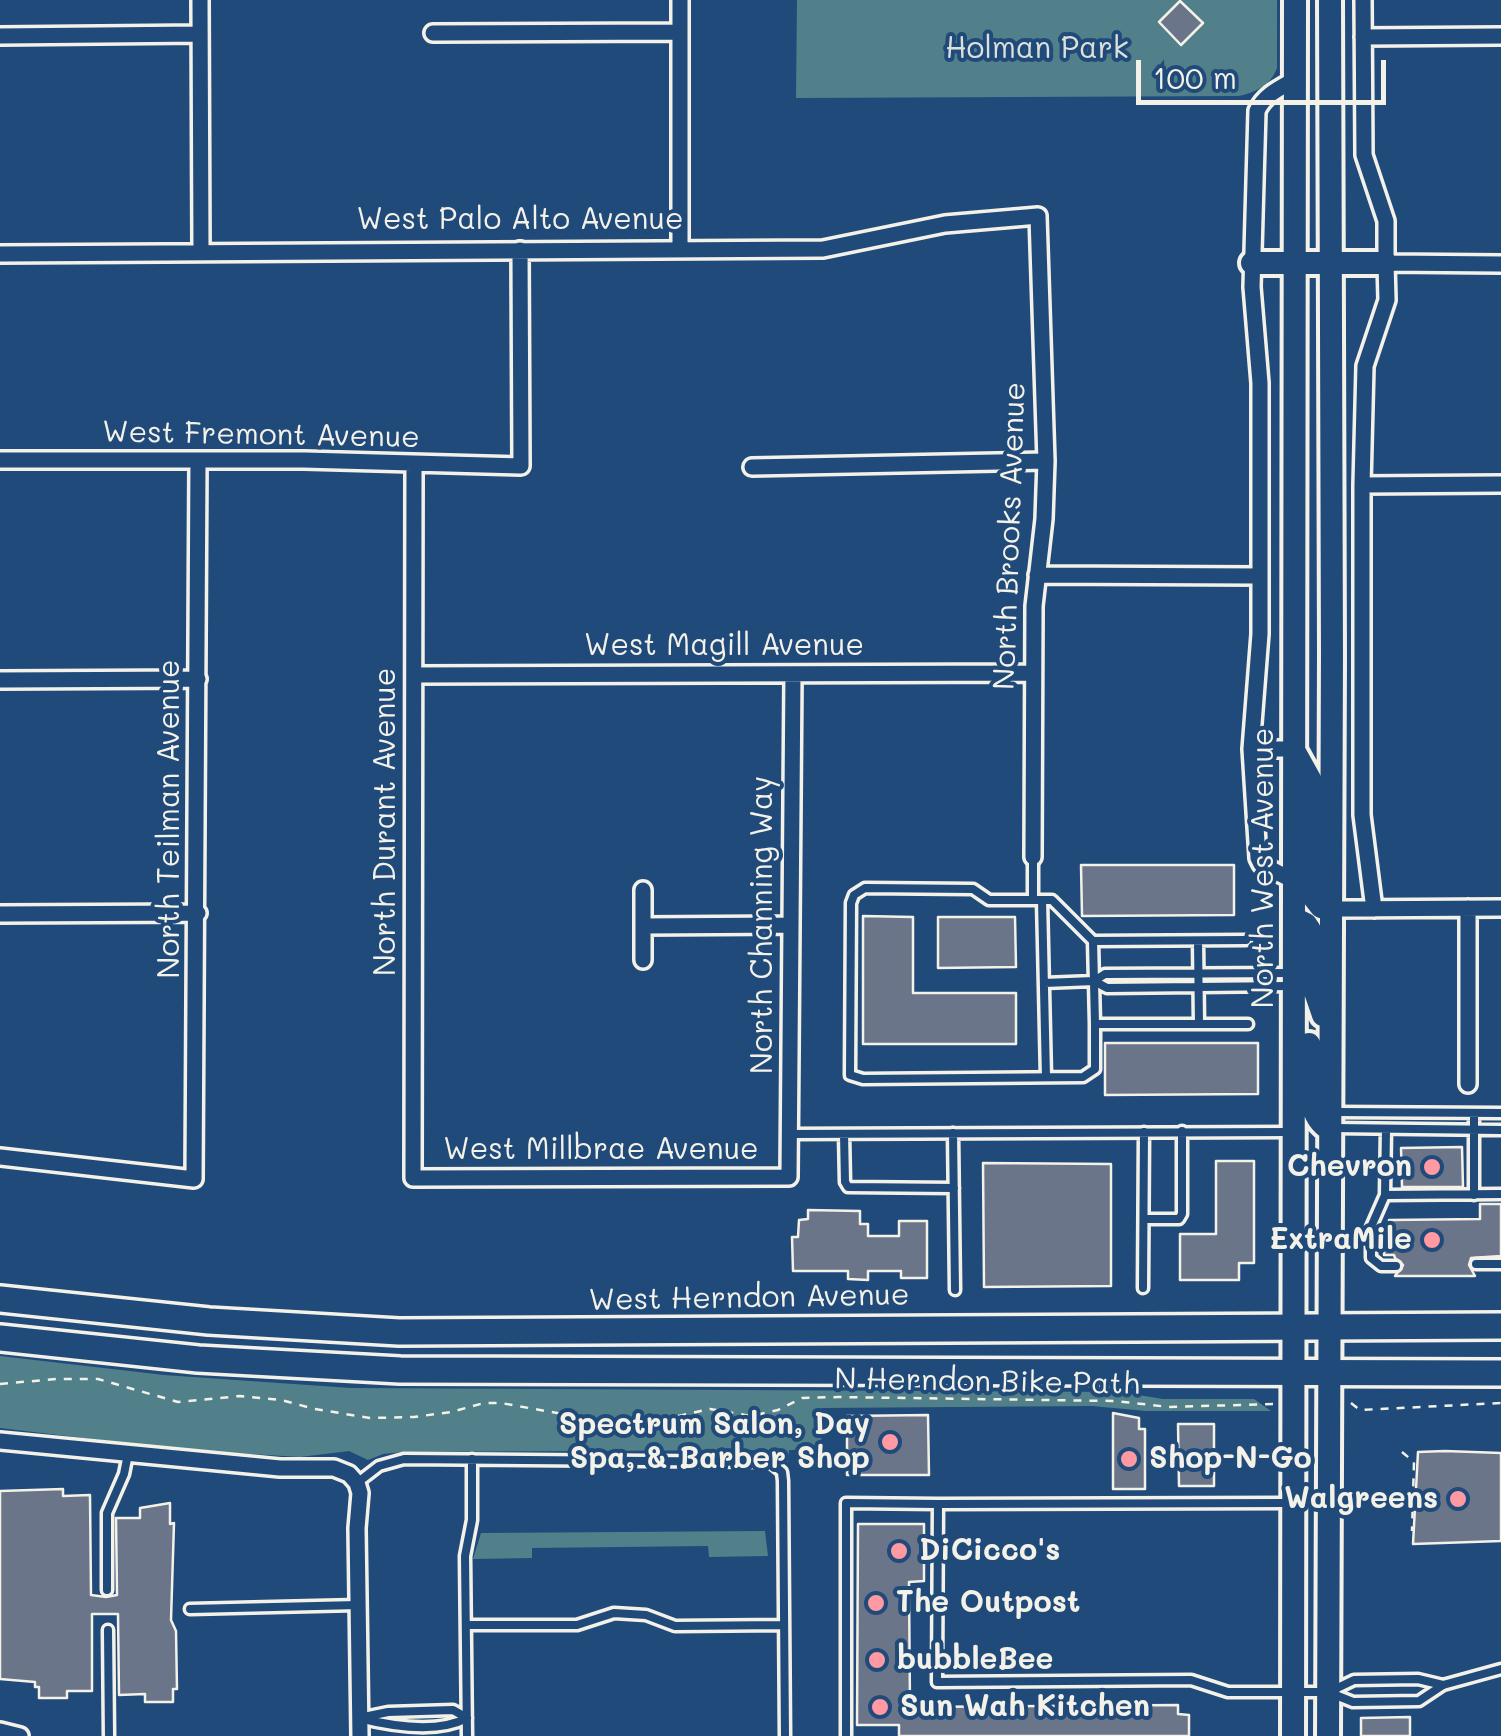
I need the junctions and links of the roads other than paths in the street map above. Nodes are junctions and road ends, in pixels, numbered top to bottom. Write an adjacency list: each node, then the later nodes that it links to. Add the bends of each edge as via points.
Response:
1 (200, 0): 8 (street)
2 (680, 0): 6 (street)
3 (1295, 0): 12 (main road, North West Avenue)
4 (1330, 0): 19 (main road)
5 (1363, 0): 10 (street)
6 (680, 32): 7 (street); 14 (street)
7 (434, 33)
8 (200, 34): 9 (street); 16 (street)
9 (0, 36)
10 (1363, 36): 11 (street); 21 (street, via 1364,155 1386,221)
11 (1501, 36)
12 (1294, 80): 18 (main road, North West Avenue); 20 (street, via 1257,111)
13 (1038, 216): 14 (street, West Palo Alto Avenue, via 945,224 823,249); 25 (street, North Brooks Avenue)
14 (680, 249): 15 (street, West Palo Alto Avenue)
15 (520, 250): 16 (street, West Palo Alto Avenue); 26 (street, West Fremont Avenue, via 521,466)
16 (201, 251): 17 (street, West Palo Alto Avenue)
17 (0, 254)
18 (1293, 262): 19 (main road); 20 (main road); 38 (main road, North West Avenue)
19 (1330, 262): 21 (main road); 45 (main road)
20 (1252, 263): 31 (street)
21 (1386, 263): 22 (street); 28 (street, via 1387,300 1366,366)
22 (1501, 264)
23 (0, 460): 24 (street, West Fremont Avenue)
24 (198, 460): 26 (street, West Fremont Avenue); 35 (street, North Teilman Avenue)
25 (1046, 461): 27 (street); 30 (street, North Brooks Avenue)
26 (414, 465): 34 (street, North Durant Avenue)
27 (752, 467)
28 (1362, 484): 29 (street); 46 (street, via 1362,816)
29 (1501, 484)
30 (1037, 575): 31 (street); 32 (street, North Brooks Avenue)
31 (1260, 576): 37 (street)
32 (1033, 673): 33 (street, West Magill Avenue); 39 (street, North Brooks Avenue)
33 (793, 674): 34 (street, West Magill Avenue); 50 (street, North Channing Way)
34 (414, 675): 81 (street, North Durant Avenue)
35 (198, 679): 36 (street); 47 (street, North Teilman Avenue)
36 (0, 680)
37 (1251, 748): 38 (street); 40 (street, via 1258,858)
38 (1294, 749): 40 (main road, North West Avenue); 45 (main road, via 1310,779 1310,893 1320,908)
39 (1033, 856): 42 (lane)
40 (1292, 880): 49 (main road, North West Avenue)
41 (643, 890): 51 (street)
42 (1038, 900): 53 (lane, via 1052,900); 59 (lane); 65 (lane, via 989,900 973,889 864,888 854,895 850,1075)
43 (1468, 908): 44 (street); 46 (street); 66 (street)
44 (1501, 908)
45 (1330, 909): 46 (street); 64 (main road)
46 (1374, 909)
47 (198, 913): 48 (street); 79 (street, North Teilman Avenue, via 194,1179)
48 (0, 914)
49 (1294, 918): 57 (main road, North West Avenue); 64 (main road, via 1310,930 1313,986)
50 (790, 925): 51 (street); 77 (street, North Channing Way)
51 (643, 926): 55 (street)
52 (1246, 940): 54 (lane)
53 (1092, 941): 54 (lane); 58 (lane)
54 (1198, 941): 56 (lane)
55 (643, 960)
56 (1198, 973): 57 (lane); 58 (lane, via 1105,974); 60 (lane)
57 (1294, 979): 60 (lane); 69 (main road, via 1309,1020 1315,1112 1320,1123); 75 (main road, North West Avenue)
58 (1094, 982): 59 (lane); 60 (lane, via 1107,988); 61 (lane)
59 (1044, 983): 65 (lane)
60 (1198, 987): 62 (lane)
61 (1095, 1024): 62 (lane); 65 (lane, via 1095,1069 1082,1077)
62 (1199, 1024): 63 (lane)
63 (1248, 1024)
64 (1329, 1032): 69 (main road)
65 (1046, 1077)
66 (1468, 1084)
67 (1474, 1113): 68 (lane); 69 (lane); 71 (lane)
68 (1501, 1113)
69 (1329, 1120): 70 (lane); 95 (main road)
70 (1386, 1129): 71 (lane); 83 (lane)
71 (1474, 1130): 72 (lane); 84 (lane)
72 (1501, 1130)
73 (1182, 1131): 74 (lane); 75 (lane); 86 (lane, via 1182,1214)
74 (1144, 1132): 76 (lane); 86 (lane)
75 (1293, 1132): 94 (main road, North West Avenue)
76 (953, 1133): 78 (lane); 82 (lane)
77 (790, 1134): 78 (lane); 80 (street, North Channing Way)
78 (844, 1134): 82 (lane, via 848,1188)
79 (0, 1157)
80 (789, 1177): 81 (street, West Millbrae Avenue)
81 (413, 1178)
82 (954, 1188): 91 (lane)
83 (1386, 1194): 84 (lane); 89 (lane, via 1370,1227 1371,1258)
84 (1474, 1194): 85 (lane)
85 (1500, 1196)
86 (1144, 1219): 90 (lane)
87 (1500, 1263): 88 (lane)
88 (1476, 1264)
89 (1396, 1266)
90 (1144, 1288)
91 (956, 1290)
92 (0, 1299): 94 (main road, West Herndon Avenue, via 190,1320 399,1332)
93 (1501, 1326): 95 (main road, West Herndon Avenue)
94 (1292, 1327): 95 (main road, West Herndon Avenue); 99 (main road, North West Avenue)
95 (1329, 1328): 98 (main road)
96 (0, 1338): 99 (main road, via 198,1359 400,1370)
97 (1501, 1372): 98 (main road)
98 (1328, 1373): 99 (main road); 115 (main road)
99 (1292, 1374): 104 (main road, North West Avenue)
100 (0, 1441): 101 (street)
101 (128, 1454): 103 (street, via 334,1468); 106 (lane, via 107,1513)
102 (472, 1460): 103 (lane, via 390,1461); 109 (lane); 110 (lane, via 770,1462 783,1481)
103 (357, 1483): 107 (street)
104 (1292, 1503): 105 (lane); 114 (main road, North West Avenue)
105 (938, 1504): 114 (lane, via 937,1682 1191,1680 1228,1692); 124 (lane, via 846,1503)
106 (107, 1590)
107 (358, 1605): 108 (lane); 116 (street)
108 (190, 1609)
109 (466, 1625): 110 (lane, via 577,1624 614,1613 675,1626); 117 (lane)
110 (784, 1626): 123 (lane)
111 (108, 1630): 120 (lane)
112 (1501, 1669): 113 (lane)
113 (1443, 1685): 115 (lane, via 1354,1680); 115 (lane, via 1419,1701 1353,1702)
114 (1292, 1692): 115 (lane); 125 (main road, North West Avenue)
115 (1329, 1692): 126 (main road)
116 (359, 1718): 117 (lane, via 452,1710); 117 (lane, via 388,1726 454,1725); 121 (street)
117 (467, 1718): 122 (lane)
118 (0, 1731): 119 (street)
119 (20, 1736)
120 (109, 1736)
121 (360, 1736)
122 (467, 1736)
123 (785, 1736)
124 (846, 1736)
125 (1293, 1736)
126 (1328, 1736)

